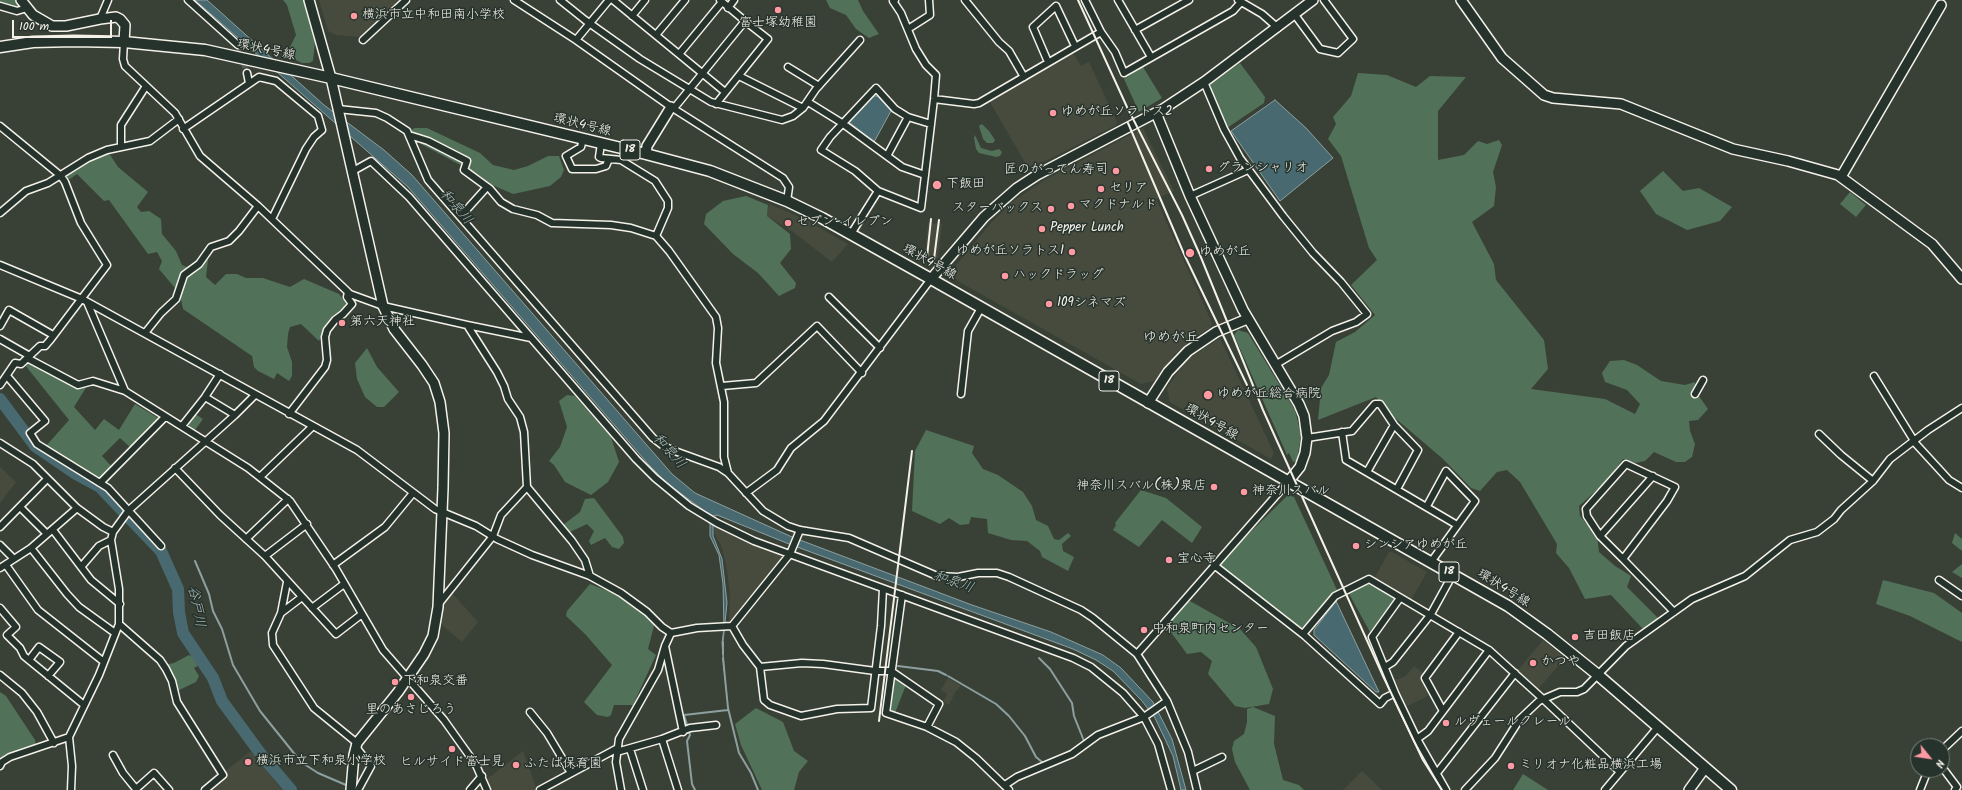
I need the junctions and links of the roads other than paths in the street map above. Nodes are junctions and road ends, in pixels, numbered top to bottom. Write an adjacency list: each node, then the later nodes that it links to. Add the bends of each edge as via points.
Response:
1 (21, 0): 26 (street)
2 (108, 0): 30 (street)
3 (188, 0): 42 (street)
4 (310, 0): 53 (street)
5 (406, 0): 38 (street)
6 (514, 0): 39 (street)
7 (560, 0): 32 (street)
8 (609, 0): 32 (street)
9 (613, 0): 29 (street)
10 (645, 0): 29 (street)
11 (685, 0): 37 (street)
12 (734, 0): 27 (street)
13 (895, 0): 34 (street, via 893,1)
14 (930, 0): 34 (street, via 930,15)
15 (965, 0): 52 (street, via 1009,51)
16 (1085, 0): 36 (street)
17 (1119, 0): 35 (street)
18 (1189, 0): 35 (street)
19 (1313, 0): 28 (street)
20 (1324, 0): 28 (street, via 1354,39 1338,53 1320,49)
21 (1461, 0): 84 (street, via 1502,58 1544,95 1622,104 1738,151 1788,161)
22 (721, 1): 27 (street); 45 (street)
23 (1240, 1): 33 (street, via 1262,14); 46 (street, via 1233,11)
24 (1942, 3): 84 (street)
25 (0, 6): 26 (street, via 17,11)
26 (27, 8): 30 (street, via 39,20 52,26 66,26)
27 (728, 8): 31 (street)
28 (1295, 15): 33 (street)
29 (632, 16): 37 (street)
30 (100, 18): 41 (street, via 120,19 125,25)
31 (745, 21): 50 (street); 51 (street, via 768,39)
32 (590, 23): 39 (street); 58 (street, via 646,62)
33 (1278, 28): 54 (street)
34 (908, 29): 60 (street, via 916,49 936,75)
35 (1135, 30): 46 (street)
36 (1101, 32): 44 (street); 46 (street, via 1116,52 1124,73)
37 (656, 35): 45 (street)
38 (363, 40)
39 (576, 40): 63 (street)
40 (860, 40): 57 (street)
41 (124, 42): 43 (main road, 環状4号線 / 18, via 53,41); 53 (main road, 環状4号線 / 18, via 205,50); 56 (street, via 124,66)
42 (238, 45)
43 (0, 46)
44 (1074, 46): 47 (street); 47 (street, via 1056,6 1034,27)
45 (680, 53): 50 (street)
46 (1151, 57)
47 (1048, 62): 52 (street)
48 (788, 67): 57 (street)
49 (247, 72): 55 (street)
50 (703, 73): 58 (street); 59 (street)
51 (739, 76): 59 (street); 64 (street)
52 (1024, 77): 60 (street, via 974,104)
53 (331, 78): 65 (street); 74 (main road, 環状4号線 / 18)
54 (1204, 82): 66 (street); 80 (street, via 1224,130)
55 (249, 83): 72 (street); 92 (street, via 259,77 276,81 318,116 322,130 306,150)
56 (146, 86): 68 (street); 76 (street, via 121,125)
57 (819, 86): 61 (street)
58 (690, 88): 62 (street); 63 (street)
59 (725, 92): 62 (street)
60 (934, 99): 70 (street)
61 (808, 102): 64 (street); 69 (street)
62 (716, 104): 64 (street, via 782,120 793,116)
63 (673, 107): 77 (street, via 647,146); 88 (street, via 782,178 789,187)
64 (802, 108)
65 (338, 109): 73 (street, via 376,113); 81 (street)
66 (1156, 113): 87 (street); 96 (street, via 1017,188 984,217)
67 (908, 117): 69 (street, via 895,109 876,88); 70 (street); 78 (street)
68 (179, 119): 72 (street); 76 (street, via 150,141)
69 (842, 123): 78 (street); 86 (street, via 821,150)
70 (931, 124): 82 (street)
71 (0, 126): 83 (street)
72 (183, 129): 89 (street, via 200,156)
73 (409, 135): 85 (street, via 428,141 467,161 464,170); 91 (street, via 428,180)
74 (583, 139): 75 (main road, 環状4号線 / 18); 79 (street, via 581,146 566,156 572,169 596,169 606,166)
75 (601, 144): 77 (main road, 環状4号線 / 18); 79 (street, via 599,157)
76 (121, 146): 83 (street, via 88,158)
77 (646, 154): 88 (main road, 環状4号線 / 18, via 710,171)
78 (887, 156): 82 (street, via 902,167)
79 (609, 159): 94 (street, via 621,160 655,181 668,201 668,208)
80 (1248, 170): 87 (street); 112 (street, via 1313,253 1341,282 1366,314 1356,322 1332,331)
81 (353, 171): 101 (street); 108 (street, via 371,161 409,196)
82 (925, 175): 86 (street, via 921,208)
83 (61, 176): 90 (street, via 26,191); 100 (street, via 82,223 107,265 90,286)
84 (1841, 177): 97 (street, via 1932,244)
85 (487, 187): 91 (street); 94 (street, via 501,202 513,209 537,215 552,223 611,225)
86 (878, 191): 93 (street)
87 (1190, 196): 103 (street)
88 (787, 201): 93 (main road, 環状4号線 / 18)
89 (258, 206): 92 (street); 106 (street, via 229,241 211,247 199,264 184,275 176,299)
90 (0, 213)
91 (461, 216): 141 (street, via 653,438 672,450 710,463)
92 (272, 219): 98 (street)
93 (851, 234): 96 (main road, 環状4号線 / 18)
94 (656, 236): 119 (street, via 716,317 716,363)
95 (0, 265): 100 (street)
96 (931, 279): 102 (main road, 環状4号線 / 18); 110 (street)
97 (1962, 279)
98 (348, 292): 101 (street); 127 (street, via 347,297 352,304 335,320 325,337 325,367)
99 (829, 297): 110 (street)
100 (84, 300): 106 (street); 107 (street); 120 (street)
101 (383, 306): 104 (street); 157 (street, via 394,329 428,372 438,393 444,448)
102 (981, 308): 121 (street, via 968,331); 125 (main road, 環状4号線 / 18)
103 (1247, 319): 112 (street); 125 (street, via 1216,332 1188,351 1168,372)
104 (467, 325): 108 (street); 148 (street, via 497,372 508,398 520,417 526,450)
105 (0, 326): 107 (street, via 9,310)
106 (145, 333): 114 (street)
107 (53, 335): 111 (street, via 45,346 40,346)
108 (531, 338): 173 (street, via 636,459 671,492 716,523 754,541)
109 (0, 339): 111 (street)
110 (880, 348): 113 (street)
111 (28, 357): 115 (street, via 21,364 15,363); 120 (street, via 78,385 93,381)
112 (1275, 365): 135 (street, via 1299,404)
113 (862, 373): 119 (street, via 817,326 756,383); 152 (street, via 824,421 791,448 776,470)
114 (220, 374): 123 (street); 124 (street)
115 (7, 376): 118 (street); 147 (street, via 45,421 30,433 37,444)
116 (1874, 376): 137 (street)
117 (1702, 380): 122 (street)
118 (0, 385)
119 (722, 386): 141 (street, via 724,457)
120 (125, 391): 129 (street)
121 (961, 394)
122 (1695, 394)
123 (254, 395): 127 (street); 128 (street)
124 (205, 397): 128 (street); 131 (street)
125 (1148, 403): 146 (main road, 環状4号線 / 18)
126 (1962, 408): 137 (street)
127 (289, 414): 132 (street)
128 (235, 415): 136 (street)
129 (165, 417): 131 (street); 147 (street)
130 (1394, 425): 133 (street, via 1380,404 1375,404 1352,431); 140 (street); 150 (street, via 1418,450)
131 (182, 426): 136 (street)
132 (313, 426): 143 (street); 151 (street, via 357,450)
133 (1342, 432): 135 (street); 140 (street, via 1346,460)
134 (1819, 434): 145 (street)
135 (1308, 438): 146 (street, via 1302,462)
136 (206, 440): 139 (street); 143 (street)
137 (1915, 441): 145 (street, via 1890,459); 149 (street, via 1949,480)
138 (0, 443): 144 (street, via 33,464)
139 (175, 468): 158 (street); 168 (street)
140 (1367, 472): 150 (street)
141 (728, 473): 152 (street)
142 (1653, 476): 167 (street); 167 (street, via 1626,464 1591,503 1586,509 1587,516); 176 (street, via 1674,487 1668,501)
143 (260, 477): 153 (street)
144 (47, 479): 155 (street); 156 (street)
145 (1873, 481): 196 (street, via 1817,532 1790,540 1744,576 1707,591)
146 (1288, 482): 177 (main road, 環状4号線 / 18); 179 (street)
147 (100, 483): 158 (street, via 108,488)
148 (527, 487): 166 (street, via 501,515); 183 (street, via 581,554)
149 (1962, 488)
150 (1397, 489): 154 (street)
151 (413, 493): 157 (street); 178 (street, via 385,527)
152 (746, 493): 164 (street, via 763,511)
153 (288, 499): 159 (street); 168 (street)
154 (1427, 506): 160 (street); 160 (street, via 1446,471 1475,501)
155 (20, 507): 161 (street); 165 (street)
156 (77, 508): 162 (street); 163 (street)
157 (442, 512): 166 (street); 193 (street)
158 (127, 513): 163 (street); 171 (street)
159 (307, 524): 174 (street); 178 (street)
160 (1457, 525): 177 (street)
161 (0, 527)
162 (53, 530): 165 (street); 181 (street)
163 (113, 532): 169 (street)
164 (799, 533): 173 (street); 208 (street, via 849,538 937,576 958,577 997,573 1010,577 1081,610)
165 (47, 534): 172 (street)
166 (493, 536): 183 (street, via 532,555); 193 (street)
167 (1600, 536): 176 (street)
168 (246, 539): 174 (street)
169 (111, 540): 181 (street, via 99,546); 192 (street)
170 (0, 545): 175 (street)
171 (161, 546)
172 (31, 548): 175 (street); 203 (street, via 67,594)
173 (791, 552): 187 (street); 201 (street)
174 (265, 556): 185 (street)
175 (14, 559): 180 (street)
176 (1623, 559): 196 (street)
177 (1431, 562): 182 (main road, 環状4号線 / 18)
178 (333, 565): 186 (street)
179 (1214, 565): 205 (street); 208 (street)
180 (3, 566): 210 (street, via 38,610)
181 (81, 567): 192 (street)
182 (1453, 574): 199 (street); 218 (main road, 環状4号線 / 18, via 1508,606)
183 (590, 576): 204 (street, via 620,593)
184 (1939, 580): 189 (street)
185 (287, 582): 190 (street); 197 (street)
186 (344, 584): 195 (street); 198 (street)
187 (884, 589): 188 (street); 213 (street)
188 (902, 596): 214 (street); 226 (street, via 1079,661 1107,679)
189 (1962, 596)
190 (302, 597): 195 (street); 197 (street)
191 (1400, 598): 199 (street); 205 (street, via 1369,580 1335,596); 212 (street, via 1372,637)
192 (120, 604): 200 (street)
193 (438, 607): 219 (street, via 430,645)
194 (0, 608): 209 (street, via 16,627 7,635)
195 (312, 608): 198 (street, via 336,634)
196 (1674, 612): 218 (street, via 1626,646)
197 (280, 613): 237 (street, via 272,633 273,645 314,708)
198 (362, 614): 219 (street, via 383,650)
199 (1430, 614): 202 (street); 212 (street, via 1393,662)
200 (119, 624): 203 (street); 254 (street, via 160,660 172,681 177,702 222,775)
201 (731, 626): 204 (street); 211 (street)
202 (1459, 632): 207 (street); 224 (street, via 1425,678)
203 (115, 633): 210 (street)
204 (671, 633): 206 (street)
205 (1303, 634): 220 (street, via 1380,704)
206 (665, 646): 231 (street); 238 (street, via 658,670 623,730)
207 (1489, 650): 215 (street); 224 (street)
208 (1137, 654): 222 (street)
209 (29, 660): 217 (street); 217 (street, via 39,647 60,662)
210 (104, 662): 223 (street)
211 (760, 667): 213 (street, via 802,663); 213 (street, via 764,700 770,705 801,716 871,708)
212 (1384, 667): 220 (street)
213 (875, 671): 214 (street)
214 (891, 671): 229 (street, via 939,704); 229 (street, via 886,713)
215 (1515, 673): 221 (street); 247 (street)
216 (0, 675): 236 (street, via 22,692 37,712)
217 (48, 676): 223 (street)
218 (1598, 676): 221 (street, via 1580,691 1560,692); 228 (main road, 環状4号線 / 18)
219 (408, 678): 237 (street); 248 (street, via 444,720)
220 (1395, 693): 233 (street)
221 (1543, 699): 245 (street); 266 (street, via 1520,719 1494,758)
222 (1167, 701): 226 (street); 244 (street)
223 (84, 705): 232 (street)
224 (1443, 711): 233 (street, via 1428,730)
225 (530, 712): 246 (street, via 547,733)
226 (1145, 716): 251 (street, via 1098,735 1072,754 1017,777); 263 (street, via 1158,744)
227 (716, 725): 231 (street, via 690,728)
228 (1658, 726): 243 (main road, 環状4号線 / 18); 245 (street)
229 (927, 727): 251 (street, via 956,742)
230 (1962, 731): 235 (street)
231 (683, 732): 234 (street)
232 (69, 737): 236 (street); 252 (street)
233 (1417, 738): 247 (street)
234 (662, 739): 239 (street); 262 (street)
235 (1950, 742)
236 (54, 743): 242 (street, via 10,757)
237 (357, 745): 255 (street); 256 (street, via 370,766)
238 (616, 749): 239 (street, via 620,752); 246 (street); 260 (street)
239 (630, 749): 261 (street)
240 (113, 756): 253 (street, via 136,789 154,773)
241 (1222, 757): 244 (street)
242 (0, 766)
243 (1705, 768): 268 (street); 269 (main road, 環状4号線 / 18)
244 (1193, 771): 264 (street)
245 (1620, 772): 267 (street)
246 (571, 773): 259 (street)
247 (1437, 773): 265 (street)
248 (482, 776): 257 (street); 258 (street)
249 (1925, 778): 270 (street)
250 (1950, 778): 271 (street, via 1957,787)
251 (1007, 787)
252 (71, 790)
253 (169, 790)
254 (205, 790)
255 (351, 790)
256 (358, 790)
257 (470, 790)
258 (487, 790)
259 (540, 790)
260 (621, 790)
261 (643, 790)
262 (678, 790)
263 (1171, 790)
264 (1197, 790)
265 (1446, 790)
266 (1465, 790)
267 (1605, 790)
268 (1689, 790)
269 (1731, 790)
270 (1920, 790)
271 (1955, 790)

